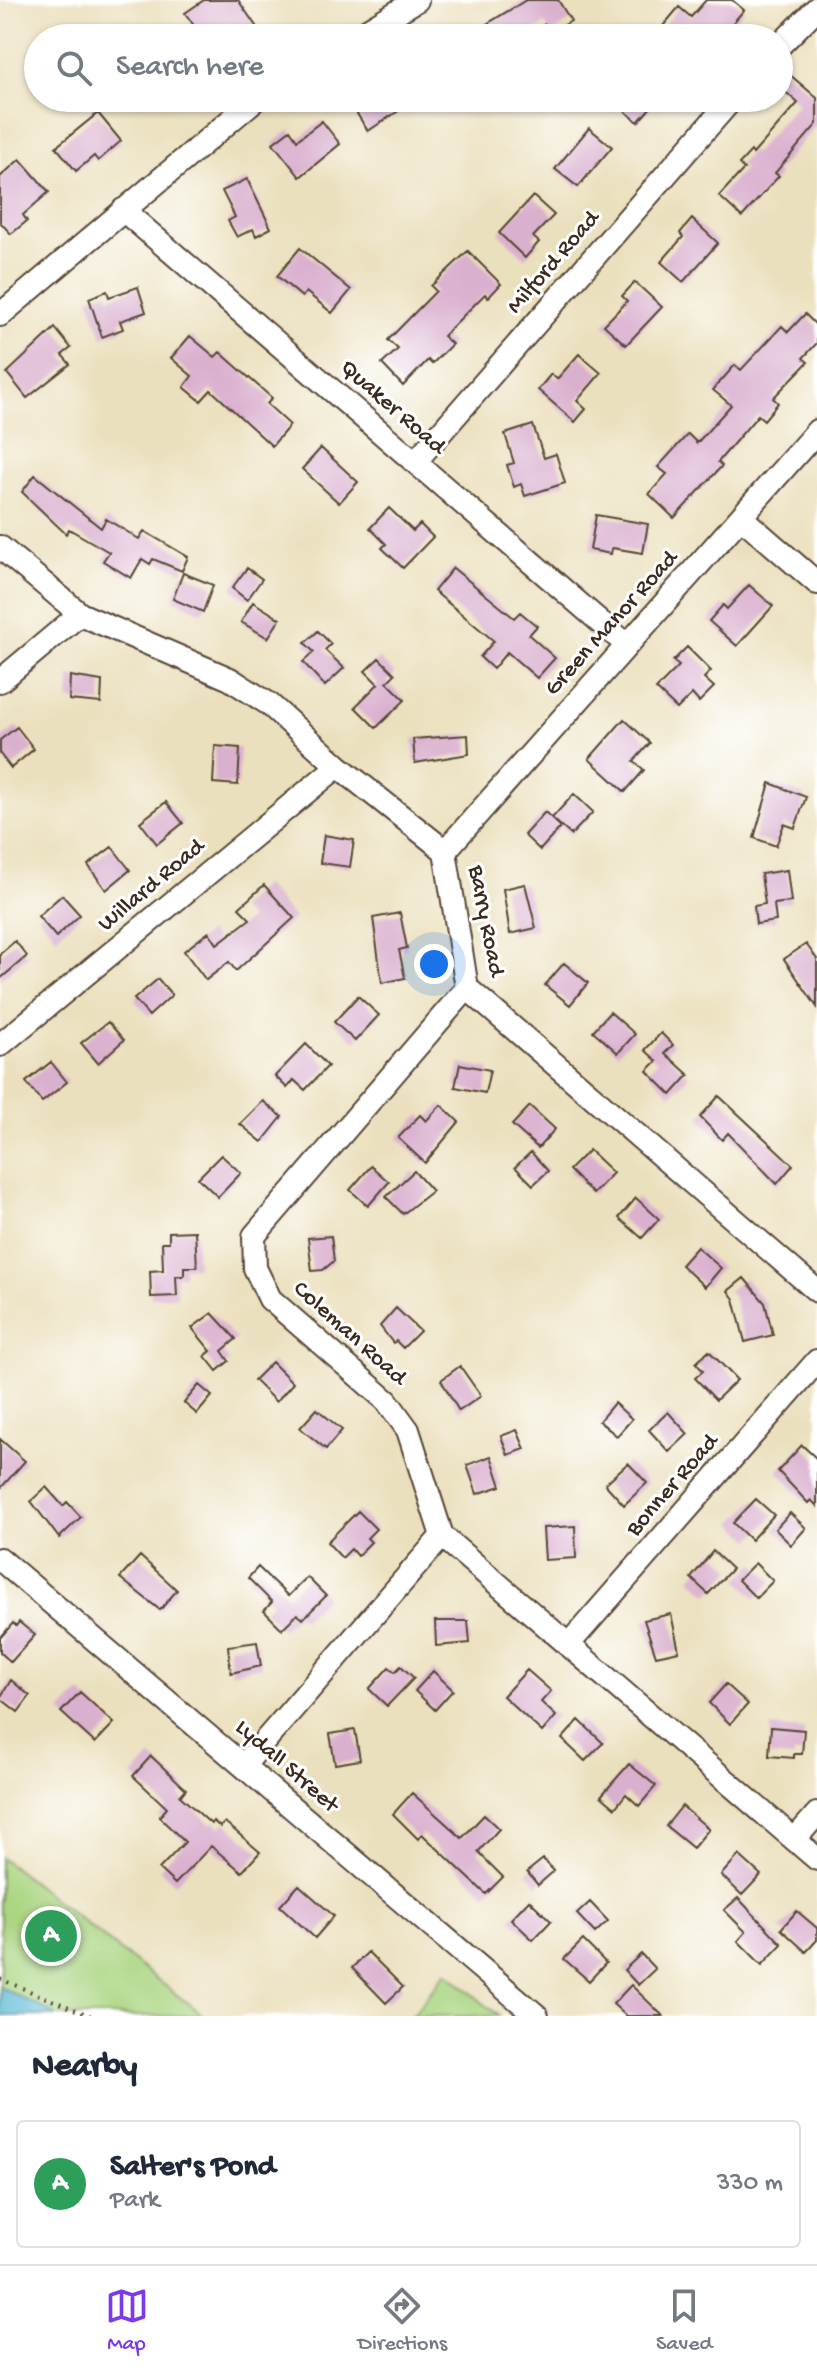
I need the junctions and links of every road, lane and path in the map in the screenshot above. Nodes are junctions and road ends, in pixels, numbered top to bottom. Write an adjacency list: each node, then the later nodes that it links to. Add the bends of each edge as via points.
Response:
1 (417, 0): 3 (street)
2 (817, 8): 4 (street)
3 (377, 24)
4 (793, 32)
5 (240, 112): 7 (street)
6 (721, 112): 10 (street, Milford Road)
7 (123, 210): 8 (street); 10 (street, Quaker Road)
8 (0, 315)
9 (817, 431): 11 (street, Green Manor Road)
10 (415, 462): 15 (street, Quaker Road)
11 (742, 518): 13 (street); 15 (street, Green Manor Road)
12 (0, 547): 14 (street, Barry Road)
13 (817, 583)
14 (80, 614): 16 (street); 17 (street, Barry Road, via 230,679 269,704)
15 (627, 645): 18 (street, Green Manor Road)
16 (0, 681)
17 (338, 766): 18 (street, Barry Road); 20 (street, Willard Road)
18 (445, 851): 19 (street, Barry Road)
19 (467, 988): 21 (street, Barry Road); 23 (street, Coleman Road, via 254,1236 255,1268 270,1299 387,1401 408,1430)
20 (0, 1045)
21 (817, 1291)
22 (817, 1361): 25 (street, Bonner Road)
23 (442, 1536): 25 (street); 26 (street)
24 (0, 1559): 26 (street, Lydall Street)
25 (568, 1645): 28 (street)
26 (244, 1765): 32 (street, Lydall Street)
27 (817, 1814): 28 (street)
28 (795, 1839): 29 (street)
29 (817, 1859)
30 (0, 1979): 31 (path)
31 (91, 2016)
32 (537, 2016)

